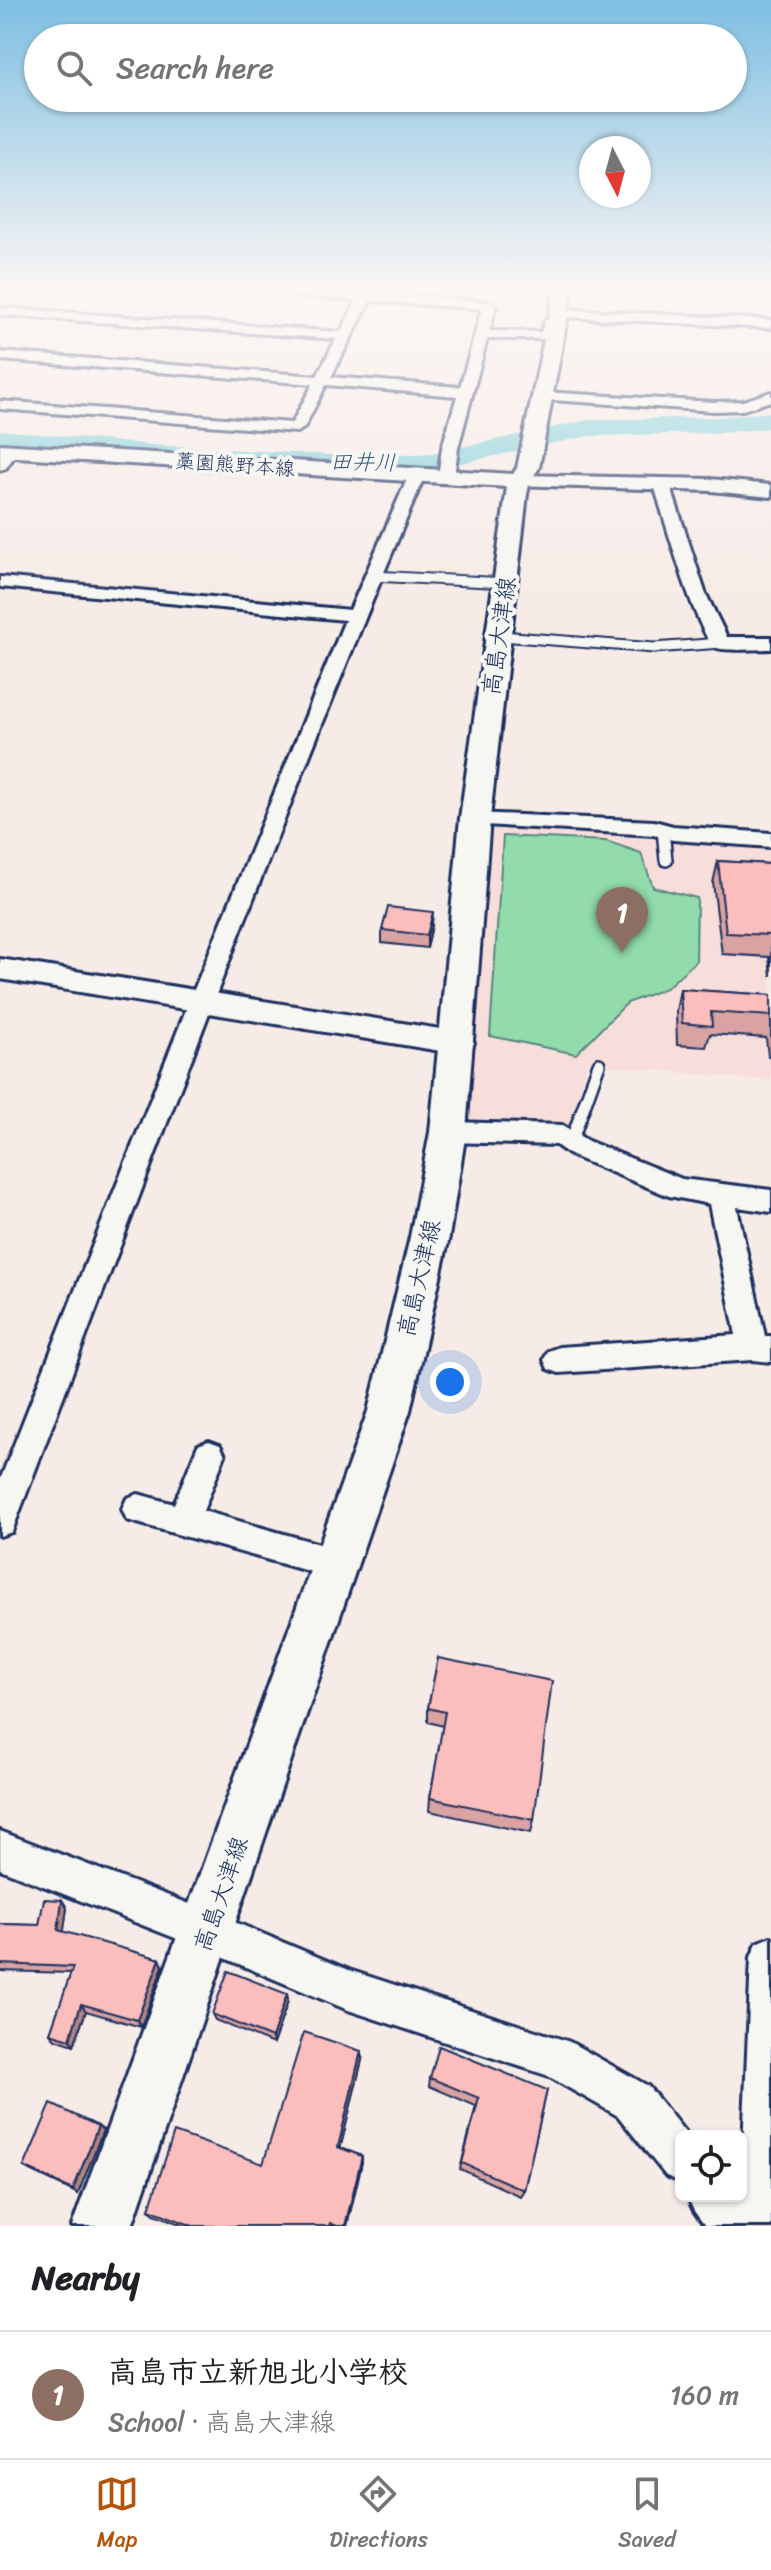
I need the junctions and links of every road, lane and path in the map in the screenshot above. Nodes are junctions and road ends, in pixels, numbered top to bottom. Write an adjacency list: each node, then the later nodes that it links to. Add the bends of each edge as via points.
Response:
1 (314, 396): 5 (street, via 297,428)
2 (465, 396): 7 (street)
3 (542, 396): 4 (street, via 707,407 747,405); 9 (main road, 高島大津線, via 528,468)
4 (771, 396)
5 (0, 405)
6 (3, 455): 8 (main road, 藁園熊野本線)
7 (448, 462): 8 (main road, 藁園熊野本線); 9 (main road, 藁園熊野本線)
8 (416, 477): 12 (street)
9 (519, 481): 10 (street); 14 (main road, 高島大津線)
10 (662, 485): 11 (street); 17 (street, via 696,592)
11 (771, 491)
12 (373, 576): 14 (lane); 15 (street)
13 (0, 582): 15 (street)
14 (507, 583): 16 (main road, 高島大津線)
15 (356, 616): 24 (street)
16 (501, 636): 17 (lane, via 654,648); 19 (main road, 高島大津線)
17 (721, 643): 18 (street)
18 (771, 643)
19 (475, 819): 20 (street); 25 (main road, 高島大津線)
20 (663, 830): 21 (street); 22 (lane)
21 (771, 840)
22 (666, 860)
23 (0, 969): 24 (street)
24 (201, 1002): 25 (street); 35 (street)
25 (459, 1043): 27 (main road, 高島大津線)
26 (599, 1064): 28 (lane)
27 (448, 1132): 28 (street, via 562,1135); 37 (main road, 高島大津線, via 438,1199 389,1411)
28 (571, 1142): 29 (street, via 679,1189)
29 (721, 1196): 30 (street); 31 (street)
30 (771, 1201)
31 (762, 1348): 32 (street)
32 (559, 1360)
33 (209, 1455): 36 (street)
34 (138, 1509): 36 (street)
35 (0, 1521)
36 (183, 1521): 37 (street)
37 (336, 1563): 39 (main road, 高島大津線)
38 (0, 1850): 39 (street)
39 (208, 1931): 41 (street, via 348,1990 555,2057 633,2101); 43 (main road, 高島大津線)
40 (771, 1957): 45 (street, via 761,2197)
41 (675, 2154)
42 (714, 2202): 44 (street)
43 (102, 2226)
44 (733, 2226)
45 (767, 2226)

